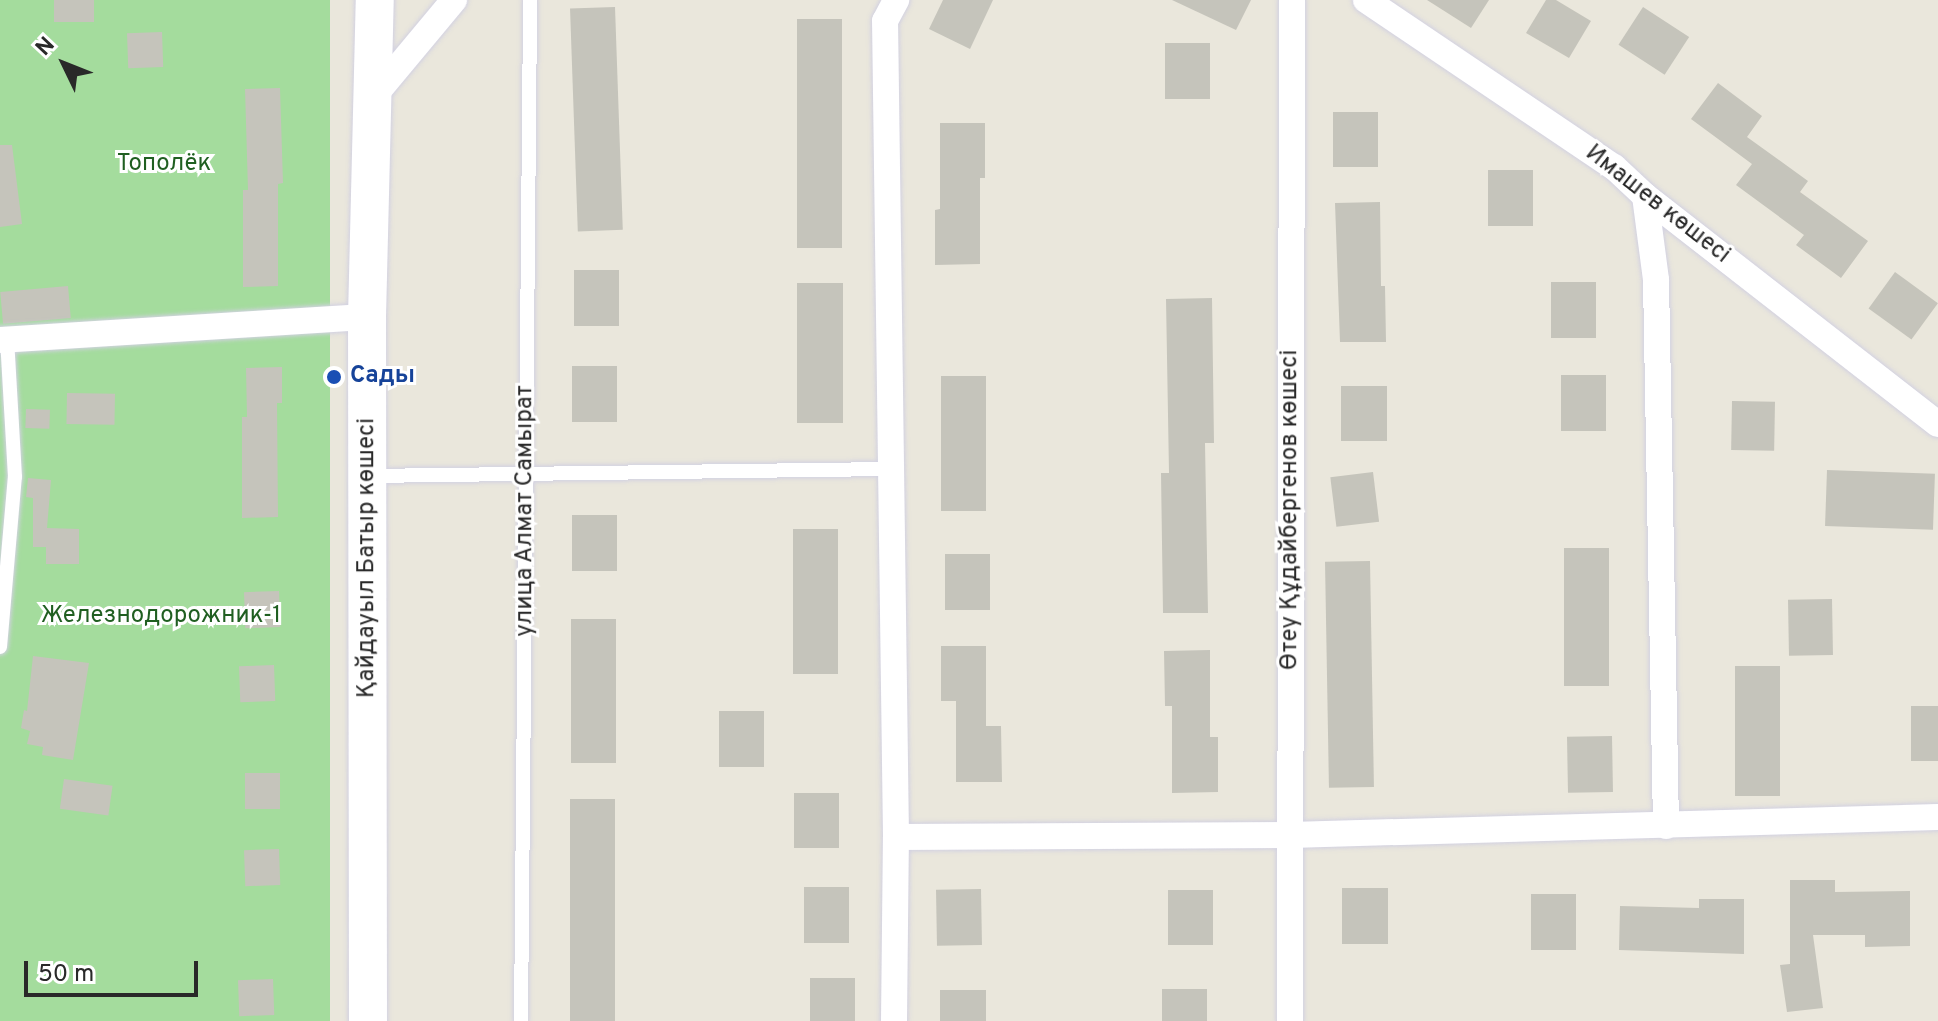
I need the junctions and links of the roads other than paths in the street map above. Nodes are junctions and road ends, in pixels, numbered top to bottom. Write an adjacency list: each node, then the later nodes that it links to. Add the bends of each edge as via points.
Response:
1 (375, 0): 7 (street, Қайдауыл Батыр көшесі)
2 (454, 0): 7 (street)
3 (530, 0): 13 (lane, улица Алмат Самырат)
4 (896, 0): 12 (street, via 885,21)
5 (1292, 0): 18 (street, Өтеу Құдайбергенов көшесі)
6 (1366, 0): 8 (street, Имашев көшесі, via 1614,167)
7 (374, 96): 9 (street, Қайдауыл Батыр көшесі)
8 (1645, 196): 11 (street, Имашев көшесі); 17 (street, via 1656,280)
9 (367, 317): 10 (street); 14 (street, Қайдауыл Батыр көшесі)
10 (4, 340): 15 (lane, via 15,477)
11 (1938, 424)
12 (891, 469): 13 (lane); 19 (street)
13 (527, 473): 14 (lane); 21 (lane, улица Алмат Самырат)
14 (368, 476): 20 (street, Қайдауыл Батыр көшесі)
15 (0, 647)
16 (1938, 817): 17 (street)
17 (1666, 826): 18 (street)
18 (1290, 835): 19 (street); 23 (street, Өтеу Құдайбергенов көшесі)
19 (896, 837): 22 (street)
20 (368, 1021)
21 (521, 1021)
22 (894, 1021)
23 (1290, 1021)

